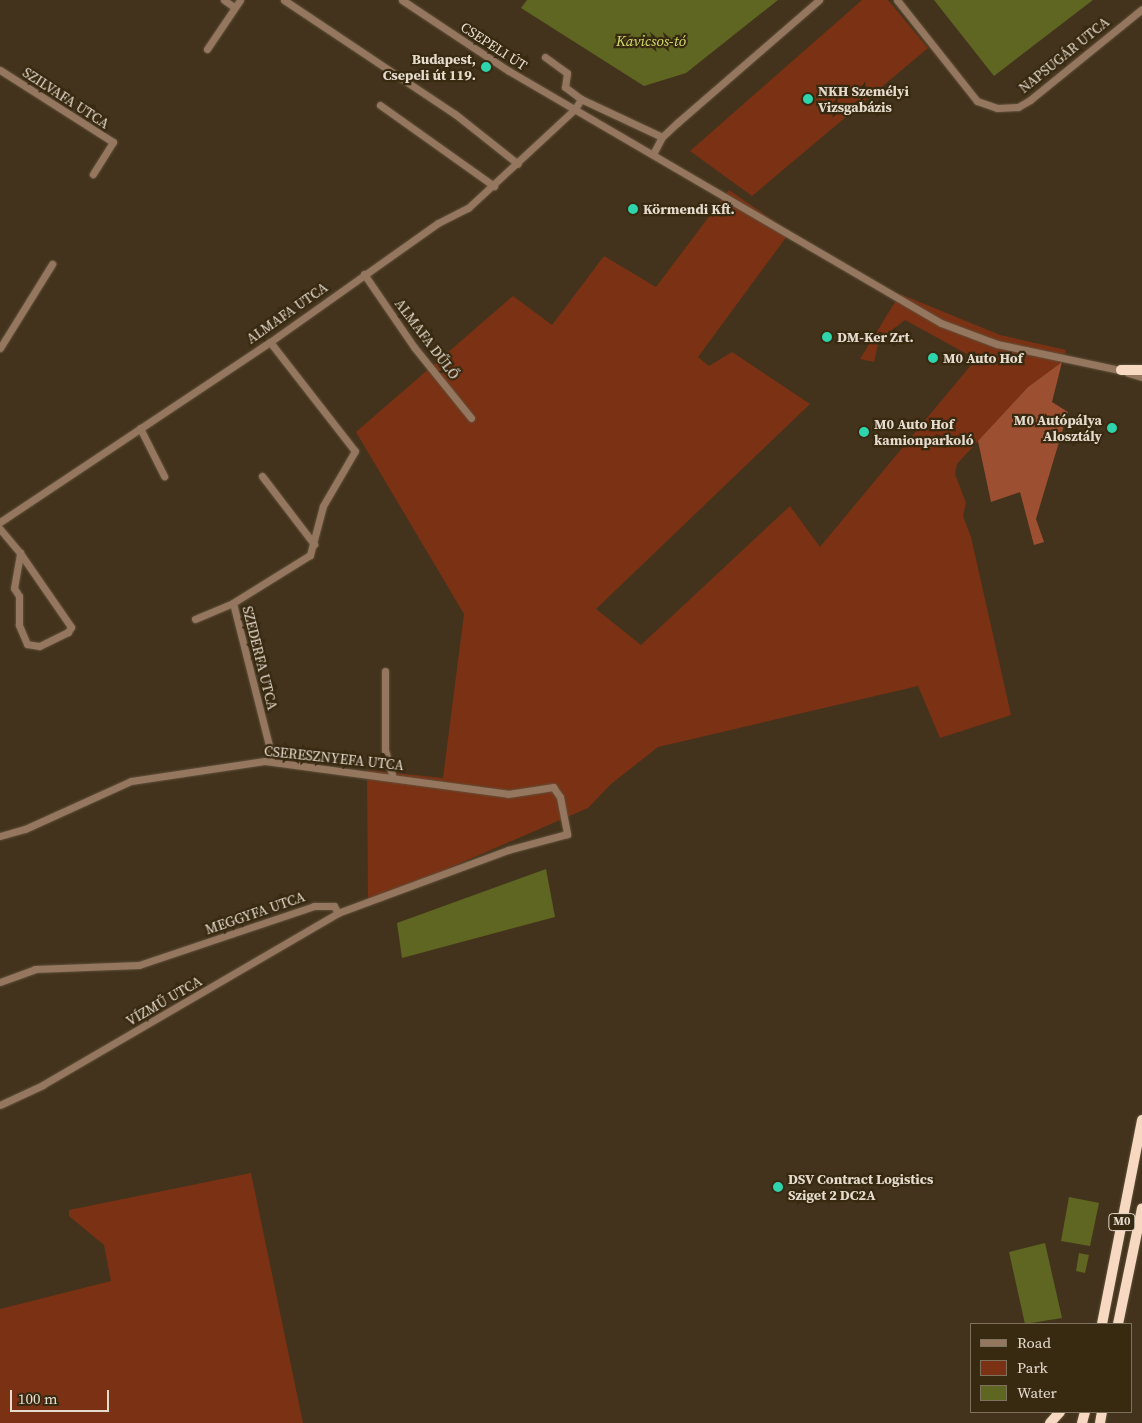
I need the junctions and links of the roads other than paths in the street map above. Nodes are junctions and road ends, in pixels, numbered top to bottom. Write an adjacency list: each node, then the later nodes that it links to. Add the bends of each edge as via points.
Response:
1 (224, 0): 7 (street)
2 (240, 0): 7 (street)
3 (284, 0): 17 (street, via 455,114)
4 (402, 0): 14 (street, CSEPELI ÚT, via 488,58)
5 (819, 0): 15 (street)
6 (896, 0): 8 (street, NAPSUGÁR UTCA, via 977,101 997,108 1018,107 1030,100)
7 (234, 7): 9 (street)
8 (1142, 9)
9 (207, 49)
10 (545, 57): 12 (street, via 567,73 565,87)
11 (0, 70): 18 (street, SZILVAFA UTCA, via 112,142)
12 (581, 99): 14 (street, ALMAFA UTCA); 15 (street)
13 (380, 105): 19 (street)
14 (575, 109): 16 (street, CSEPELI ÚT); 17 (street, ALMAFA UTCA)
15 (662, 137): 16 (street)
16 (653, 154): 24 (street, CSEPELI ÚT, via 942,323 997,344)
17 (518, 164): 19 (street, ALMAFA UTCA)
18 (93, 174)
19 (494, 186): 21 (street, ALMAFA UTCA, via 461,213 438,223)
20 (52, 264): 23 (street)
21 (364, 274): 22 (street, ALMAFA UTCA); 26 (street, ALMAFA DŰLŐ, via 414,347)
22 (270, 342): 27 (street, ALMAFA UTCA); 32 (street, SZEDERFA UTCA, via 355,451 323,506)
23 (0, 348)
24 (1121, 370): 25 (highway)
25 (1142, 373)
26 (472, 418)
27 (140, 428): 28 (street); 30 (street, ALMAFA UTCA)
28 (164, 476)
29 (262, 476): 32 (street)
30 (0, 522)
31 (0, 529): 33 (street)
32 (314, 544): 34 (street, SZEDERFA UTCA, via 310,555 301,563)
33 (20, 553): 33 (street, via 14,588 19,596 19,626 27,644 38,646 68,632 70,627)
34 (233, 603): 35 (street); 37 (street, SZEDERFA UTCA)
35 (195, 619)
36 (385, 671): 38 (street, via 385,750)
37 (273, 761): 38 (street, CSERESZNYEFA UTCA); 39 (street, CSERESZNYEFA UTCA, via 131,781)
38 (392, 776): 40 (street, CSERESZNYEFA UTCA, via 508,794 556,788 567,834 508,850)
39 (0, 836)
40 (338, 913): 41 (street, MEGGYFA UTCA, via 334,906 314,906 139,965 35,969); 42 (street, VÍZMŰ UTCA, via 43,1085)
41 (0, 982)
42 (0, 1105)
43 (1142, 1120): 45 (highway, M0)
44 (1142, 1208): 46 (highway, M0)
45 (1102, 1321)
46 (1118, 1323)
47 (1059, 1413): 48 (highway)
48 (1050, 1423)

